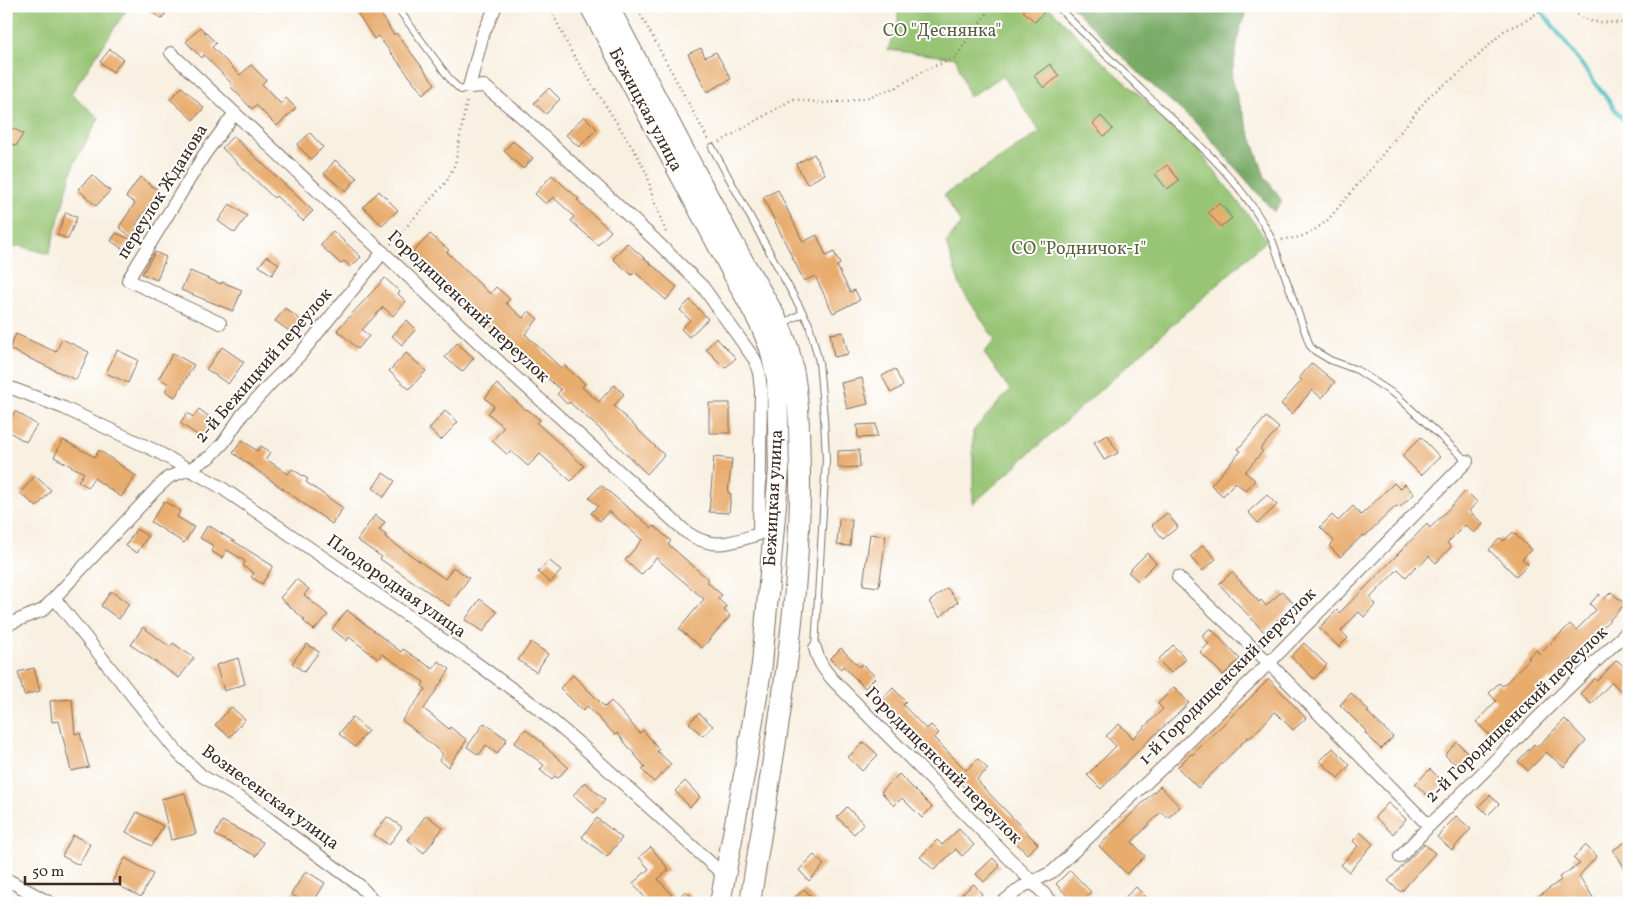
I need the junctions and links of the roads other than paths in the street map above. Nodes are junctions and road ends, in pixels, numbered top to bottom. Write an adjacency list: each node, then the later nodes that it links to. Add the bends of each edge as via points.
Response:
1 (396, 6): 7 (lane, via 452,82 461,90)
2 (496, 6): 7 (street, via 483,34)
3 (590, 6): 25 (main road, Бежицкая улица, via 760,324 777,378 779,470 767,625)
4 (608, 6): 13 (main road, Бежицкая улица)
5 (1056, 6): 15 (lane, via 1222,166 1254,208 1273,242 1310,346 1330,360 1357,370 1396,396)
6 (171, 53): 8 (street, Городищенский переулок)
7 (469, 87): 10 (street, Городищенский переулок, via 484,86 669,253 703,287 755,360 761,390 760,534 728,543 710,544 686,532)
8 (236, 113): 10 (street, Городищенский переулок); 12 (street, переулок Жданова, via 204,155 128,280)
9 (712, 147): 11 (lane)
10 (383, 252): 16 (street, 2-й Бежицкий переулок, via 299,356 242,415 224,442 211,456)
11 (803, 313): 13 (lane); 21 (lane, via 812,332 819,362 824,426 825,490)
12 (220, 324)
13 (779, 325): 31 (main road, Бежицкая улица, via 796,382 799,410 799,533 786,678)
14 (6, 386): 16 (street, Плодородная улица, via 64,408)
15 (1467, 462): 22 (street, 1-й Городищенский переулок)
16 (190, 469): 18 (street, 2-й Бежицкий переулок, via 169,477 156,489); 25 (street, Плодородная улица, via 263,516 534,705)
17 (1178, 577): 22 (street, 2-й Городищенский переулок)
18 (55, 599): 19 (street, 2-й Бежицкий переулок, via 43,610); 29 (street, Вознесенская улица, via 178,752 202,776 246,802 359,884)
19 (6, 625)
20 (1629, 630): 23 (street, 2-й Городищенский переулок)
21 (816, 648): 27 (street, Городищенский переулок, via 817,658 834,681)
22 (1269, 663): 23 (street, 2-й Городищенский переулок); 27 (street, 1-й Городищенский переулок, via 1052,872)
23 (1429, 826): 24 (street, 2-й Городищенский переулок)
24 (1400, 857)
25 (726, 877): 30 (main road); 31 (main road, Бежицкая улица)
26 (6, 879): 28 (street)
27 (1033, 882): 32 (street, 1-й Городищенский переулок); 33 (street, Городищенский переулок)
28 (50, 903)
29 (376, 903)
30 (720, 903)
31 (750, 903)
32 (1002, 903)
33 (1053, 903)

